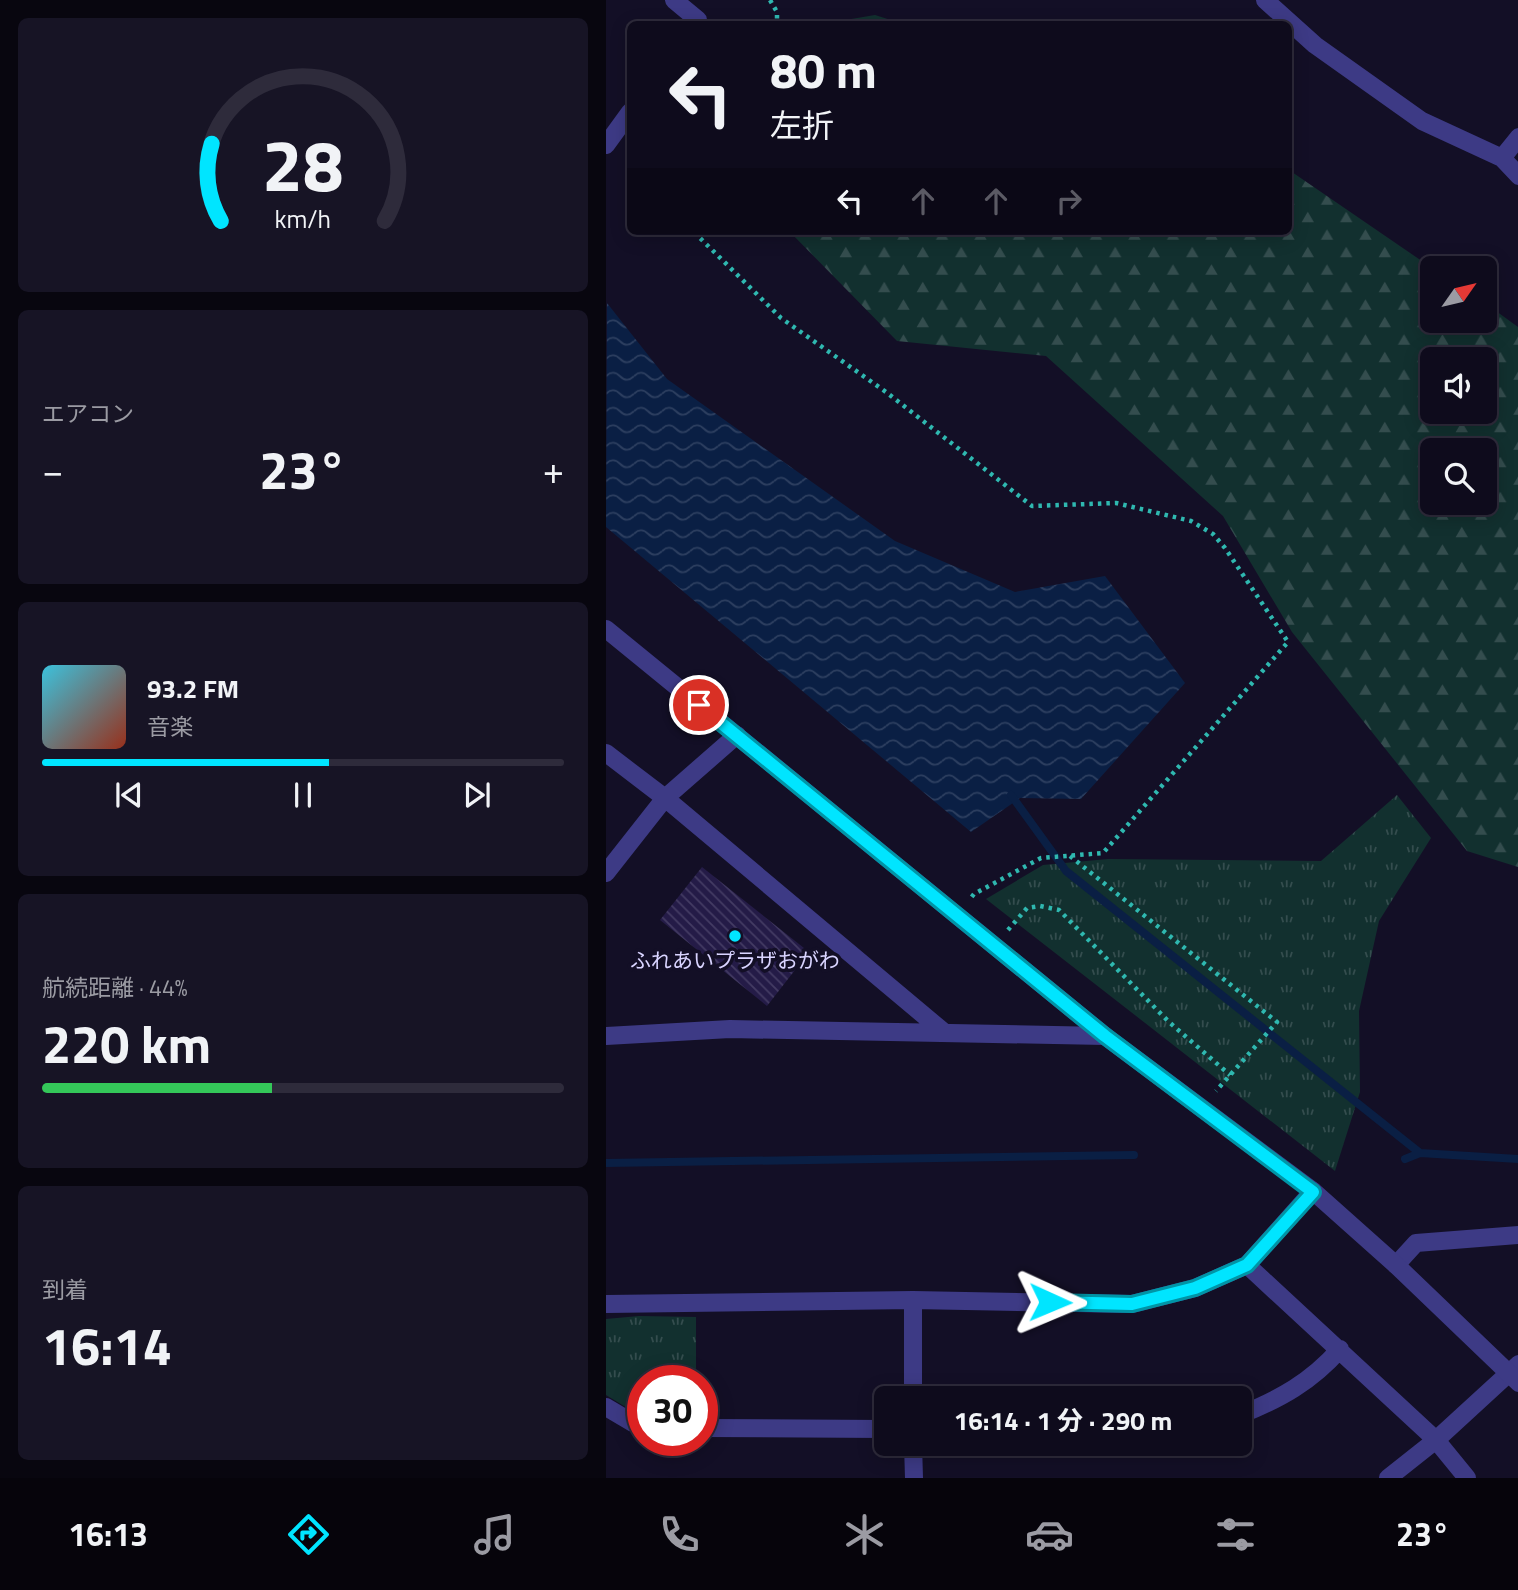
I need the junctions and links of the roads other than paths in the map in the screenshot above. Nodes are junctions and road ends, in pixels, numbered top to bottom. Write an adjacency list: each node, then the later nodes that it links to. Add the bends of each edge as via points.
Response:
1 (674, 0): 3 (street)
2 (1265, 0): 4 (street)
3 (697, 21)
4 (1288, 21)
5 (1292, 24): 9 (street, via 1422,121)
6 (627, 115): 8 (street)
7 (1518, 137): 9 (street)
8 (606, 145)
9 (1502, 158): 10 (street)
10 (1518, 176)
11 (606, 629): 12 (street)
12 (737, 735): 14 (street); 18 (street)
13 (606, 753): 14 (street)
14 (665, 798): 15 (street); 16 (street)
15 (606, 873)
16 (945, 1033): 17 (street, via 730,1029); 18 (street)
17 (606, 1035)
18 (1105, 1036): 19 (street)
19 (1313, 1192): 21 (street); 22 (street)
20 (1518, 1235): 22 (street, via 1416,1243)
21 (1247, 1265): 23 (street, via 1195,1288 1132,1304); 25 (street)
22 (1396, 1265): 26 (street)
23 (913, 1300): 24 (street); 27 (street)
24 (606, 1304)
25 (1340, 1349): 29 (street, via 1323,1368 1279,1399); 33 (street)
26 (1515, 1373): 33 (street)
27 (913, 1386)
28 (606, 1407): 30 (street)
29 (1252, 1410)
30 (627, 1419)
31 (718, 1428): 32 (street)
32 (874, 1429)
33 (1436, 1440): 36 (street); 37 (street)
34 (913, 1456): 35 (street)
35 (913, 1478)
36 (1388, 1478)
37 (1467, 1478)

